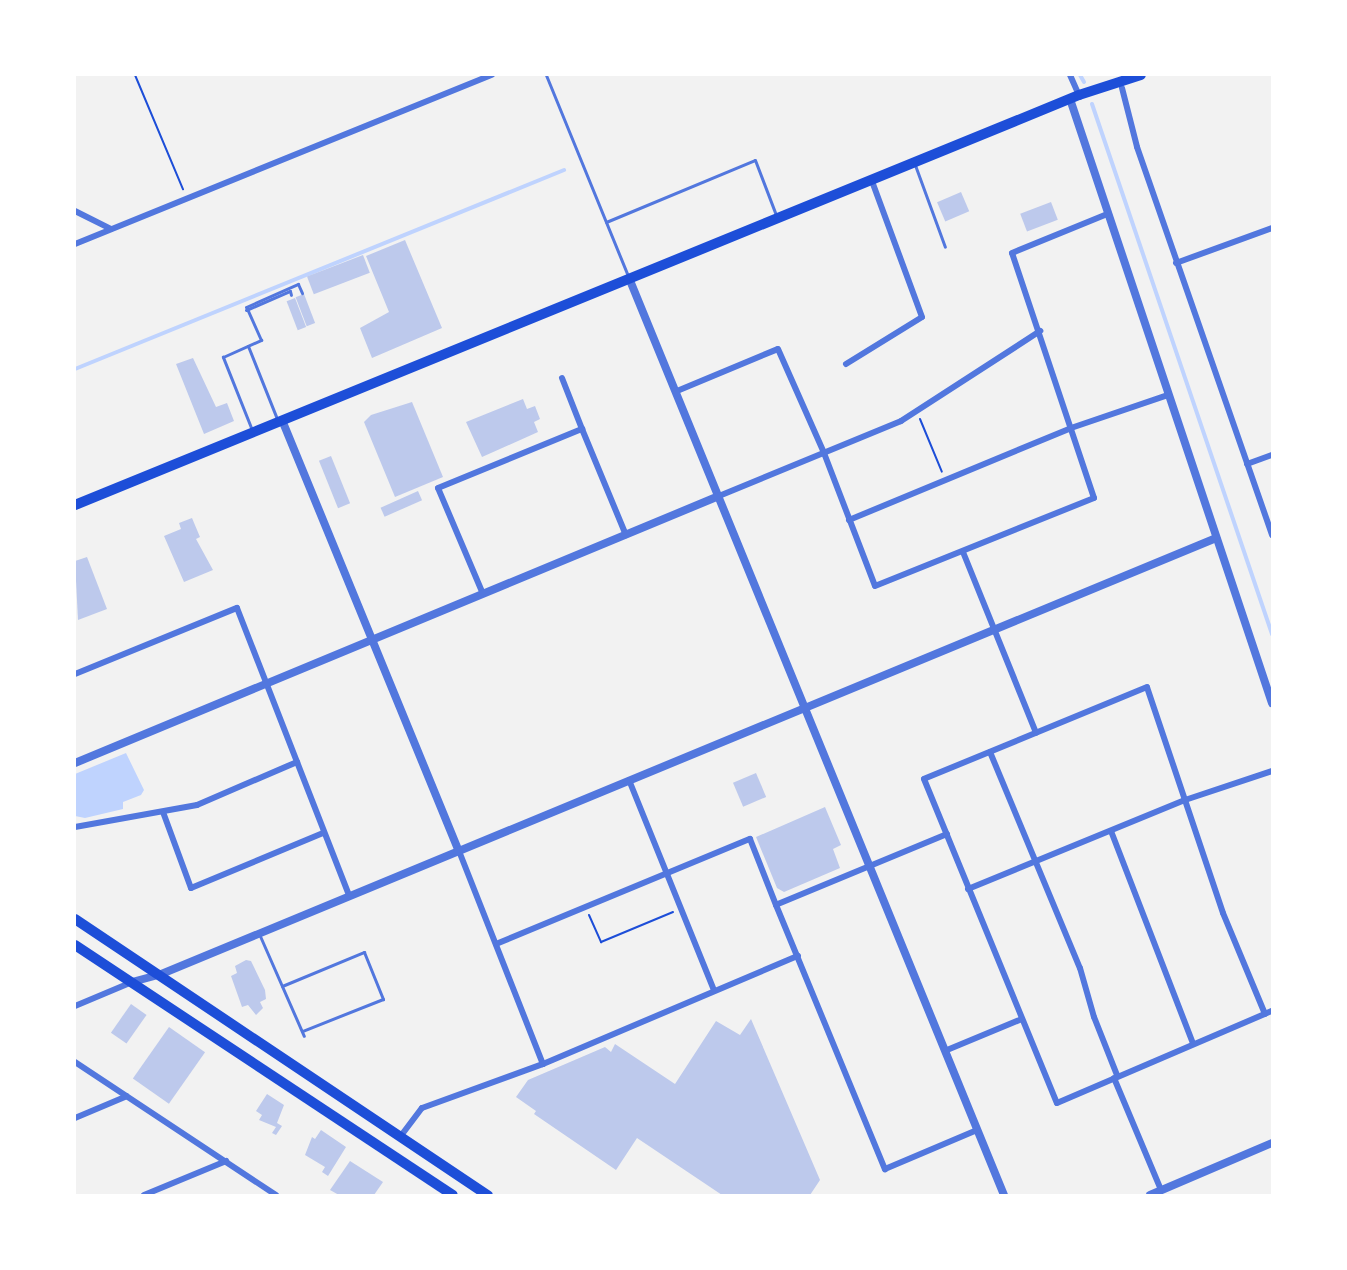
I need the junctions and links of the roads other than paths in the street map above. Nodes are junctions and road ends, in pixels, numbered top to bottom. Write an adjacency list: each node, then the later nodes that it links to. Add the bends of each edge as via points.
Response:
1 (492, 75): 14 (street)
2 (546, 75): 12 (lane)
3 (1071, 75): 6 (street)
4 (1141, 75): 5 (main road)
5 (1125, 81): 6 (main road); 17 (street, via 1137,147)
6 (1074, 97): 7 (main road); 10 (street)
7 (914, 164): 8 (main road); 16 (lane)
8 (872, 180): 11 (main road); 24 (street, via 922,317)
9 (75, 211): 14 (street)
10 (1107, 214): 22 (street, via 1012,253); 27 (street)
11 (778, 219): 12 (lane, via 755,160); 18 (main road)
12 (606, 222): 18 (lane)
13 (1272, 228): 17 (street)
14 (111, 229): 15 (street)
15 (75, 244)
16 (945, 247)
17 (1176, 262): 34 (street)
18 (629, 278): 26 (street); 28 (main road)
19 (302, 293): 21 (lane, via 298,284)
20 (291, 295): 21 (lane, via 290,291)
21 (246, 310): 23 (lane, via 261,340)
22 (1040, 331): 29 (street); 32 (street, via 917,411)
23 (248, 346): 28 (lane); 31 (lane, via 223,357)
24 (846, 364)
25 (562, 378): 30 (street)
26 (677, 391): 32 (street, via 778,350); 35 (street)
27 (1168, 395): 29 (street); 40 (street)
28 (280, 421): 31 (main road); 44 (street)
29 (1071, 428): 37 (street); 41 (street, via 1094,498)
30 (582, 429): 38 (street); 42 (street, via 438,488)
31 (253, 432): 36 (main road)
32 (824, 453): 35 (street); 37 (street)
33 (1272, 455): 34 (street)
34 (1247, 464): 39 (street)
35 (719, 496): 38 (street); 48 (street)
36 (75, 505)
37 (849, 520): 41 (street, via 875,586)
38 (626, 535): 42 (street)
39 (1272, 535)
40 (1216, 538): 43 (street); 47 (street)
41 (963, 552): 43 (street)
42 (483, 594): 44 (street)
43 (993, 629): 48 (street); 49 (street)
44 (371, 639): 46 (street); 61 (street)
45 (75, 674): 46 (street, via 237,608)
46 (268, 683): 51 (street); 52 (street)
47 (1272, 704)
48 (803, 708): 54 (street); 63 (street)
49 (1036, 733): 50 (street); 55 (street, via 1147,687)
50 (990, 752): 60 (street, via 924,779); 62 (street)
51 (297, 762): 56 (street, via 197,805); 59 (street)
52 (75, 763)
53 (1272, 771): 55 (street)
54 (629, 780): 61 (street); 64 (street)
55 (1185, 801): 58 (street); 79 (street, via 1223,913)
56 (163, 812): 57 (street); 59 (street, via 191,888)
57 (75, 827)
58 (1111, 831): 62 (street); 83 (street)
59 (323, 833): 66 (street)
60 (947, 834): 63 (street); 65 (street)
61 (459, 851): 66 (street); 70 (street)
62 (1035, 861): 65 (street); 87 (street, via 1080,968)
63 (871, 865): 67 (street); 84 (street)
64 (668, 874): 67 (street, via 750,839); 70 (street); 76 (street)
65 (968, 889): 80 (street)
66 (349, 895): 69 (street)
67 (776, 905): 72 (street)
68 (75, 919): 73 (main road)
69 (259, 932): 73 (street); 75 (lane)
70 (496, 944): 86 (street)
71 (75, 945): 74 (main road)
72 (798, 956): 76 (street); 90 (street, via 885,1169)
73 (159, 975): 74 (street); 91 (main road)
74 (132, 982): 77 (street); 97 (main road)
75 (282, 986): 81 (lane); 81 (lane, via 364,952 384,999)
76 (714, 990): 86 (street, via 706,998)
77 (75, 1006)
78 (1272, 1011): 79 (street)
79 (1265, 1014): 83 (street)
80 (1022, 1019): 84 (street); 87 (street, via 1057,1103)
81 (302, 1031): 82 (lane)
82 (304, 1036)
83 (1193, 1043): 87 (street)
84 (947, 1050): 90 (street)
85 (75, 1062): 88 (street)
86 (543, 1064): 91 (street, via 422,1108)
87 (1116, 1076): 94 (street)
88 (127, 1096): 89 (street); 93 (street)
89 (75, 1118)
90 (977, 1130): 99 (street)
91 (400, 1137): 98 (main road)
92 (1272, 1143): 94 (street)
93 (226, 1161): 95 (street); 96 (street)
94 (1167, 1191): 100 (street)
95 (144, 1195)
96 (276, 1195)
97 (453, 1195)
98 (488, 1195)
99 (1004, 1195)
100 (1150, 1195)

